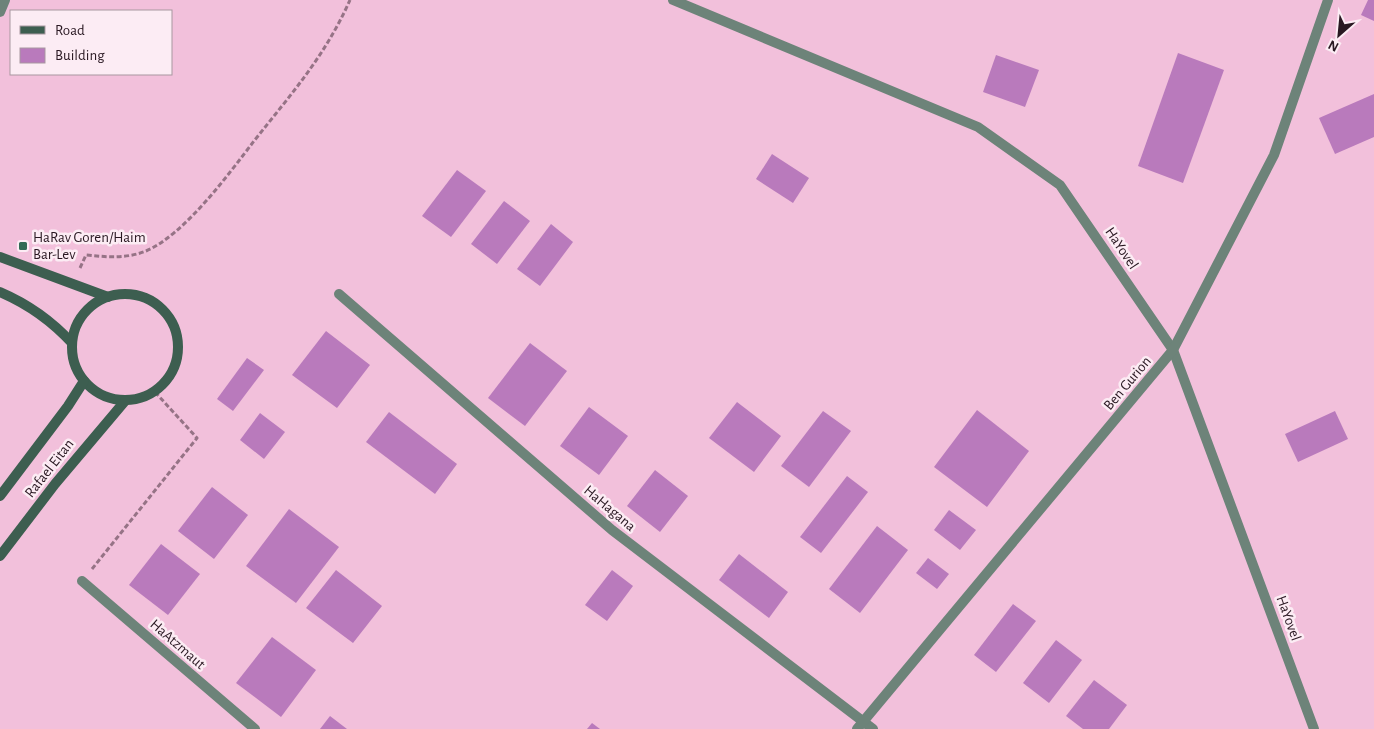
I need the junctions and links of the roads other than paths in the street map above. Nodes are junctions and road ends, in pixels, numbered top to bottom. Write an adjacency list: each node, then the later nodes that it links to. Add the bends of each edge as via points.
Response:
1 (5, 0): 4 (street)
2 (673, 0): 10 (street, HaYovel, via 978,127 1060,185)
3 (1328, 0): 10 (street, Ben Gurion, via 1274,156)
4 (0, 12)
5 (0, 257): 8 (main road)
6 (0, 292): 9 (main road, via 53,323)
7 (339, 294): 16 (street, HaHagana, via 612,530)
8 (108, 296): 9 (main road, via 87,309 75,330); 12 (main road, via 134,294 146,298 160,306 171,319 177,335 176,367 167,382 140,399)
9 (72, 343): 11 (main road, via 74,363)
10 (1173, 350): 16 (street, Ben Gurion); 19 (street, HaYovel)
11 (84, 382): 12 (main road, via 96,392); 13 (main road, Rafael Eitan)
12 (125, 401): 14 (main road, Rafael Eitan)
13 (0, 496)
14 (0, 556)
15 (82, 581): 17 (street, HaAtzmaut)
16 (861, 725): 18 (street, HaHagana)
17 (255, 729)
18 (873, 729)
19 (1314, 729)

